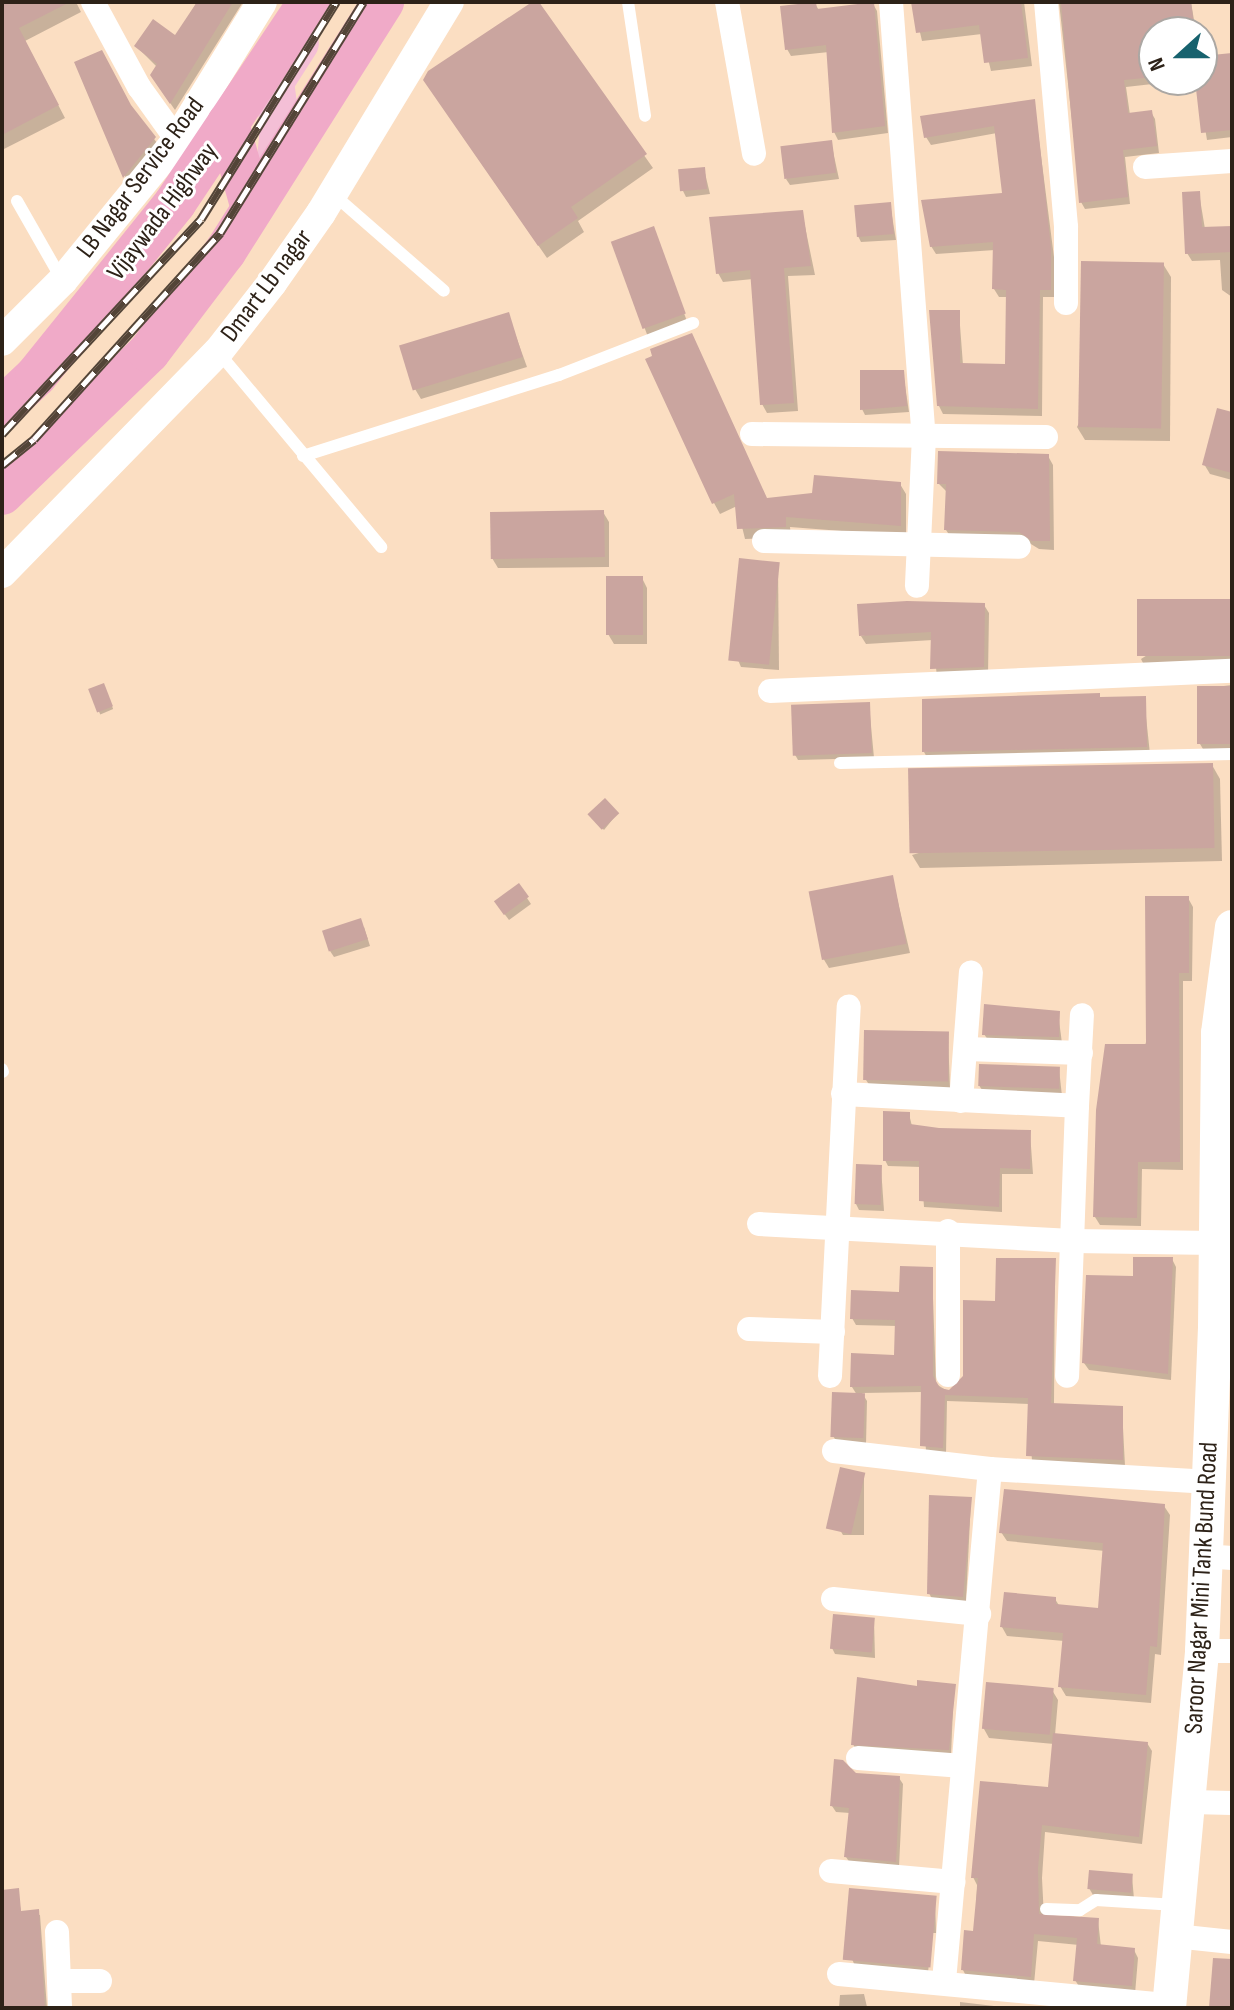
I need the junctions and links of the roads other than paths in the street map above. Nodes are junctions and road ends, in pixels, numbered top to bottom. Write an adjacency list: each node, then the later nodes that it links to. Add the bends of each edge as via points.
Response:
1 (93, 2): 13 (street, via 139,87)
2 (262, 2): 13 (street, LB Nagar Service Road)
3 (309, 2): 12 (highway, Vijaywada Highway)
4 (324, 2): 17 (main road, via 274,82 280,126)
5 (383, 2): 17 (highway)
6 (449, 2): 18 (street, Dmart Lb nagar)
7 (628, 2): 11 (lane)
8 (727, 2): 14 (street)
9 (891, 2): 29 (street)
10 (1046, 2): 23 (street, via 1066,227)
11 (645, 116)
12 (228, 123): 20 (highway); 27 (highway, Vijaywada Highway, via 165,216 36,376)
13 (177, 140): 21 (street, LB Nagar Service Road)
14 (754, 154)
15 (1232, 161): 16 (street)
16 (1145, 167)
17 (276, 171): 20 (highway)
18 (333, 194): 22 (lane); 26 (street, Dmart Lb nagar)
19 (17, 201): 21 (lane)
20 (252, 209): 32 (highway, via 149,352)
21 (63, 280): 25 (street, LB Nagar Service Road)
22 (444, 291)
23 (1066, 303)
24 (693, 323): 31 (lane, via 559,375)
25 (2, 341)
26 (218, 352): 31 (lane, Dmart Lb nagar); 37 (street)
27 (2, 408)
28 (752, 434): 29 (street)
29 (924, 436): 30 (street); 34 (street)
30 (1046, 437)
31 (303, 456): 35 (lane, Dmart Lb nagar)
32 (2, 494)
33 (764, 541): 34 (street)
34 (918, 545): 36 (street); 38 (street)
35 (381, 547)
36 (1019, 547)
37 (2, 573)
38 (917, 586)
39 (1232, 671): 40 (street)
40 (770, 691)
41 (1232, 754): 42 (lane)
42 (840, 763)
43 (1231, 940): 49 (main road, Saroor Nagar Mini Tank Bund Road)
44 (971, 972): 47 (street)
45 (849, 1006): 50 (street)
46 (1082, 1015): 48 (street)
47 (966, 1049): 48 (street); 51 (street)
48 (1081, 1053): 52 (street)
49 (1225, 1082): 57 (main road, Saroor Nagar Mini Tank Bund Road)
50 (843, 1094): 51 (street); 54 (street)
51 (961, 1101): 52 (street)
52 (1077, 1106): 56 (street)
53 (759, 1224): 54 (street)
54 (840, 1227): 55 (street); 60 (street)
55 (948, 1231): 56 (street); 61 (street)
56 (1072, 1241): 57 (street); 63 (street)
57 (1216, 1243): 58 (main road, Saroor Nagar Mini Tank Bund Road)
58 (1223, 1328): 64 (main road, Saroor Nagar Mini Tank Bund Road)
59 (749, 1329): 60 (street)
60 (833, 1332): 62 (street)
61 (948, 1375)
62 (830, 1376)
63 (1067, 1376)
64 (1221, 1405): 67 (main road, Saroor Nagar Mini Tank Bund Road)
65 (834, 1451): 66 (street)
66 (990, 1469): 67 (street); 70 (street)
67 (1206, 1482): 68 (main road, Saroor Nagar Mini Tank Bund Road)
68 (1218, 1557): 71 (main road, Saroor Nagar Mini Tank Bund Road)
69 (833, 1599): 70 (street)
70 (979, 1614): 73 (street)
71 (1217, 1651): 74 (main road, Saroor Nagar Mini Tank Bund Road)
72 (858, 1758): 73 (street)
73 (963, 1766): 77 (street)
74 (1191, 1802): 75 (street); 79 (main road, Saroor Nagar Mini Tank Bund Road)
75 (1232, 1803)
76 (831, 1871): 77 (street)
77 (954, 1882): 85 (street)
78 (1046, 1909): 79 (lane, via 1080,1910 1096,1900)
79 (1177, 1921): 81 (street); 86 (main road, Saroor Nagar Mini Tank Bund Road)
80 (57, 1932): 83 (street)
81 (1232, 1942)
82 (839, 1974): 85 (street)
83 (59, 1981): 84 (street); 87 (street)
84 (100, 1981)
85 (944, 1981): 86 (street)
86 (1169, 2006)
87 (60, 2008)

